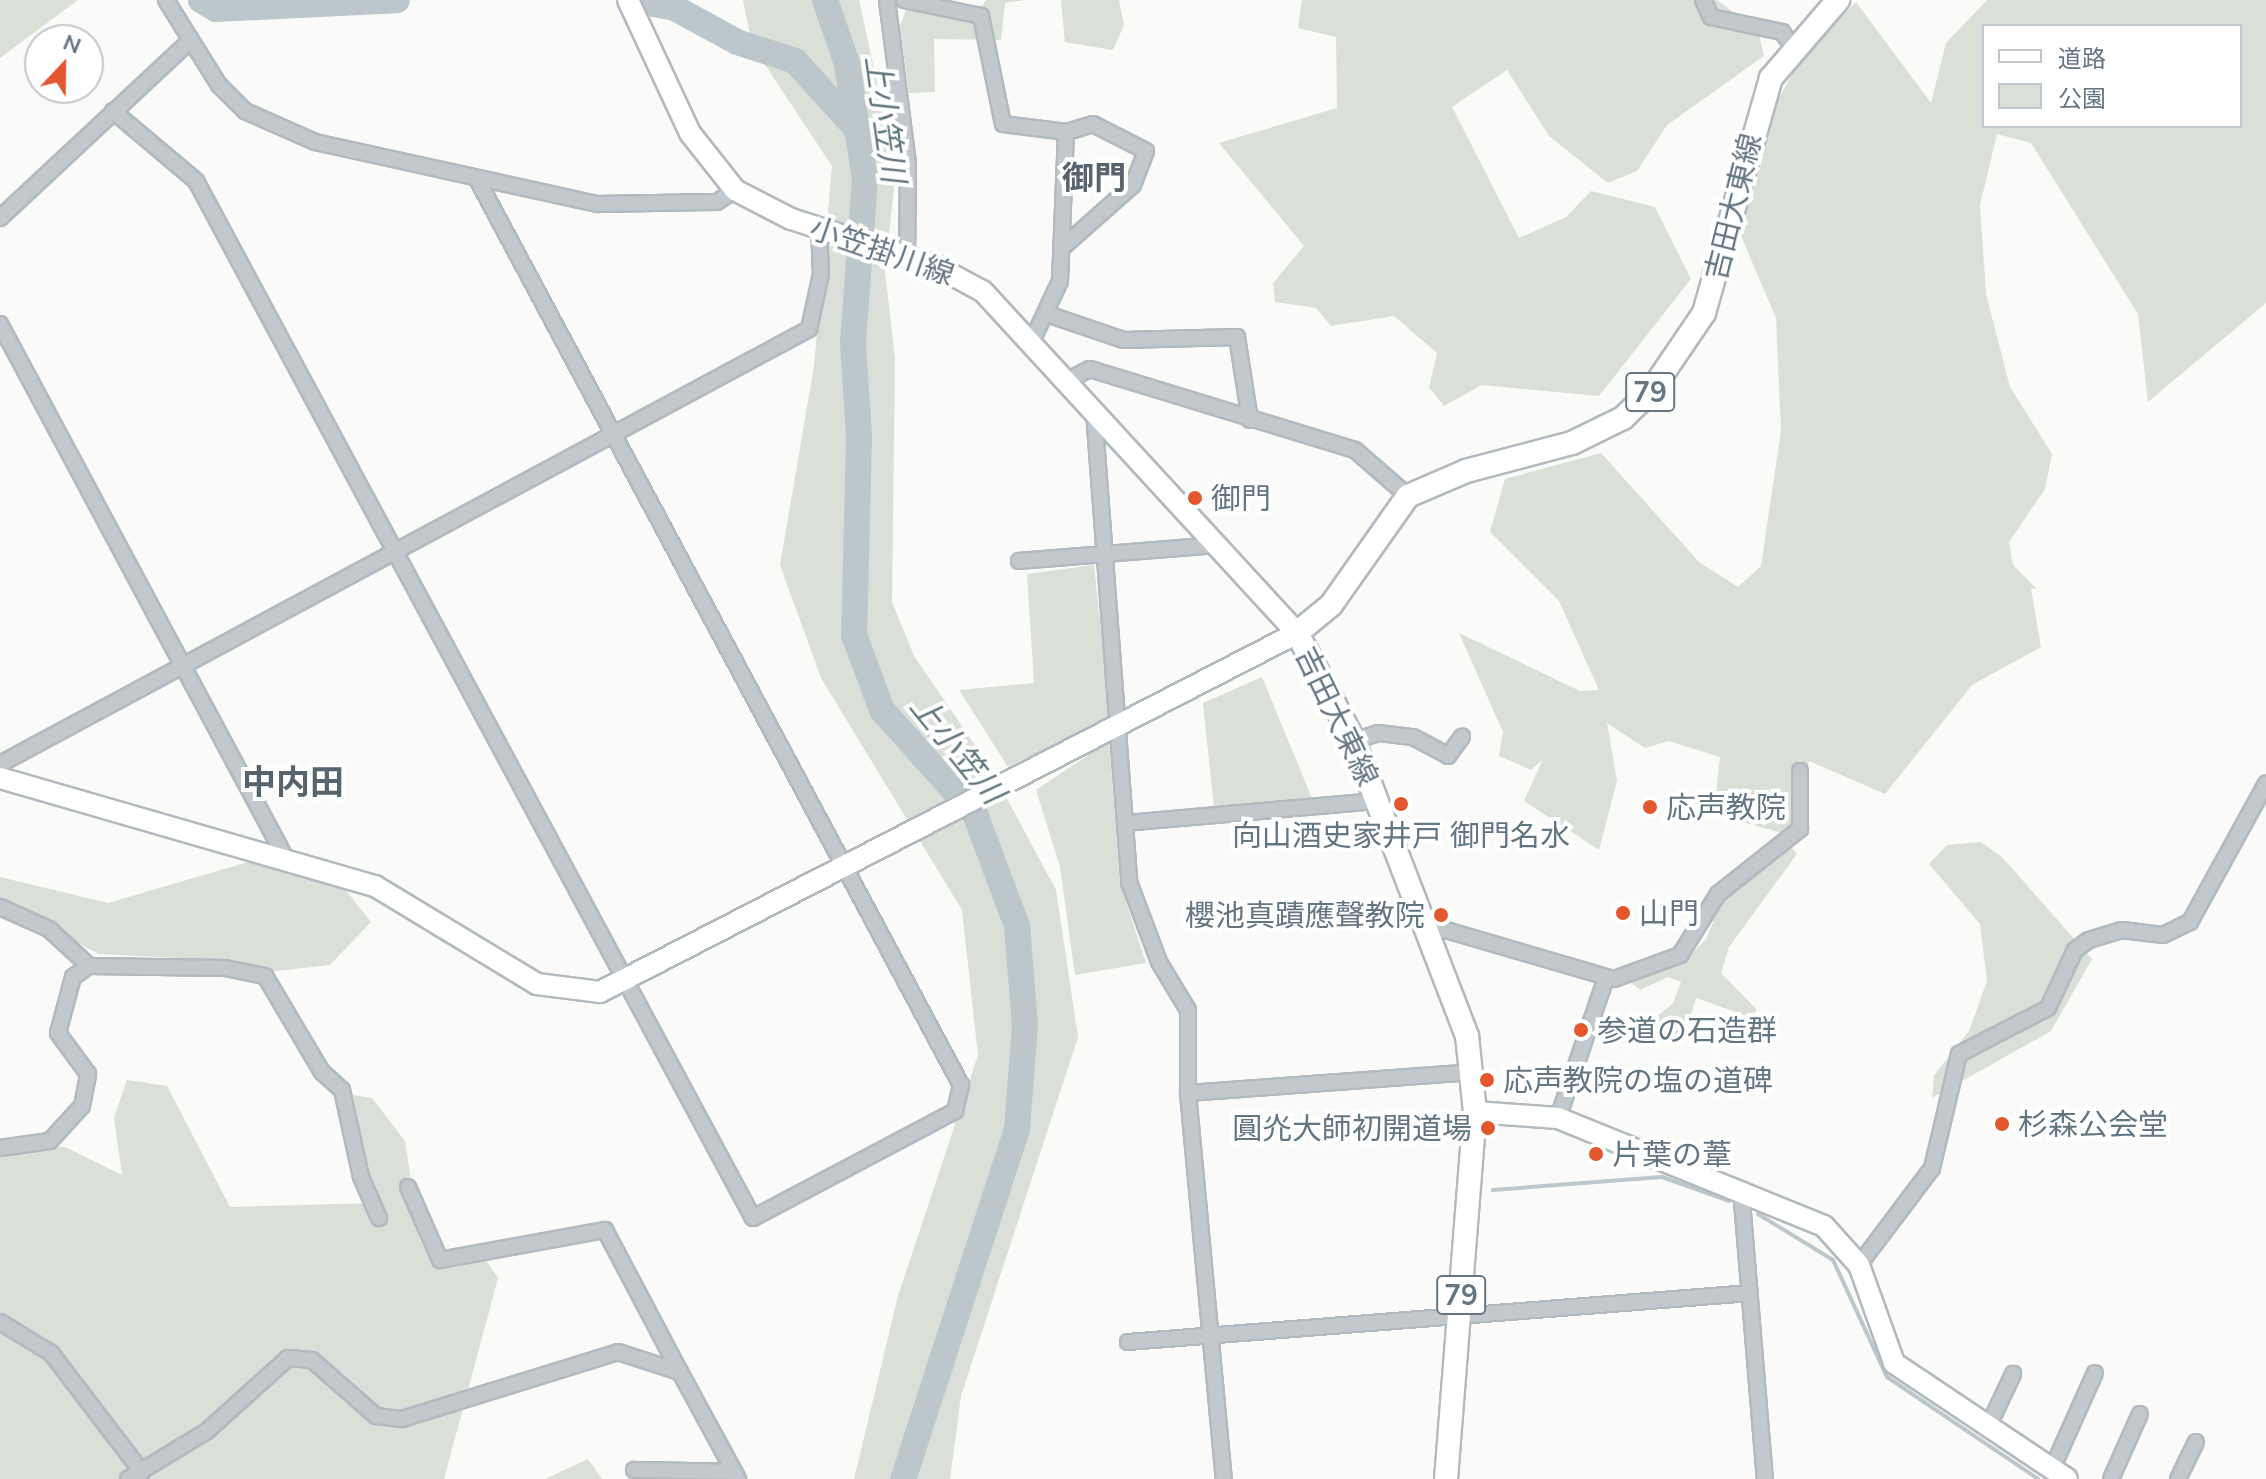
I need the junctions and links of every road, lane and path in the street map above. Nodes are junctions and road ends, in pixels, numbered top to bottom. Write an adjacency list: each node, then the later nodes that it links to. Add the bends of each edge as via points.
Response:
1 (166, 0): 7 (street)
2 (628, 0): 12 (street, 小笠掛川線, via 696,144)
3 (887, 0): 16 (street, via 908,165)
4 (904, 0): 10 (street, via 981,16 1003,124)
5 (1703, 0): 8 (street, via 1711,17 1782,32)
6 (1838, 0): 8 (main road, 吉田大東線 / 79)
7 (190, 41): 9 (street); 11 (street, via 219,85 275,128)
8 (1793, 47): 24 (main road, 吉田大東線 / 79, via 1758,108 1704,313 1651,391 1623,418 1572,443 1454,475)
9 (113, 111): 13 (street); 26 (street, via 196,181)
10 (1066, 132): 15 (street); 15 (street, via 1093,124 1146,151 1133,185)
11 (477, 179): 12 (street, via 598,204 717,202); 23 (street)
12 (735, 190): 14 (street, 小笠掛川線)
13 (0, 218)
14 (824, 231): 16 (street, 小笠掛川線); 23 (street, via 809,329)
15 (1064, 246): 17 (street)
16 (901, 252): 19 (street, 小笠掛川線, via 982,291)
17 (1050, 315): 19 (street); 22 (street, via 1124,340 1237,337)
18 (0, 324): 30 (street)
19 (1033, 339): 20 (street, 小笠掛川線)
20 (1070, 379): 21 (street, 小笠掛川線); 22 (street, via 1090,369)
21 (1094, 406): 25 (street, 小笠掛川線); 27 (street)
22 (1250, 420): 24 (street, via 1355,450)
23 (613, 434): 26 (street); 41 (street)
24 (1408, 496): 29 (main road, 吉田大東線, via 1331,605)
25 (1219, 545): 27 (street); 29 (street, 小笠掛川線)
26 (394, 552): 30 (street); 46 (street)
27 (1100, 556): 28 (street); 31 (street)
28 (1019, 561)
29 (1297, 633): 31 (street, via 1215,680); 33 (main road, 吉田大東線 / 79)
30 (180, 666): 34 (street); 40 (street)
31 (1115, 723): 39 (street); 41 (street)
32 (1462, 737): 33 (street, via 1448,756 1413,737 1379,733)
33 (1354, 741): 38 (main road, 吉田大東線 / 79)
34 (0, 764)
35 (1800, 771): 45 (street, via 1800,829 1718,894 1691,946)
36 (0, 778): 40 (street)
37 (2266, 784): 55 (street, via 2190,922 2163,935 2122,930 2089,940 2075,950 2048,1008 1959,1054 1932,1168)
38 (1378, 801): 39 (street); 43 (main road, 吉田大東線 / 79)
39 (1125, 823): 48 (street, via 1129,882 1159,962 1188,1010)
40 (284, 855): 46 (street, via 375,886 537,984 572,993)
41 (843, 866): 46 (street); 46 (street, via 961,1085 955,1111 753,1218)
42 (0, 907): 44 (street, via 49,929)
43 (1430, 933): 45 (street, via 1446,930); 47 (main road, 吉田大東線 / 79, via 1463,1021)
44 (89, 966): 51 (street, via 73,977 58,1016 58,1033 88,1074 82,1106 50,1141); 54 (street, via 225,968 265,976 322,1072 342,1090 361,1177)
45 (1606, 978): 50 (street)
46 (625, 982)
47 (1472, 1072): 48 (street); 49 (main road, 吉田大東線 / 79)
48 (1188, 1093): 59 (street)
49 (1475, 1112): 50 (street); 57 (main road, 吉田大東線 / 79)
50 (1558, 1118): 53 (street)
51 (0, 1148)
52 (408, 1187): 61 (street, via 440,1260 605,1230)
53 (1741, 1189): 55 (street, via 1824,1226); 56 (street)
54 (379, 1218)
55 (1859, 1265): 65 (street, via 1894,1363)
56 (1750, 1293): 57 (street); 74 (street)
57 (1459, 1316): 59 (street); 73 (main road, 吉田大東線 / 79)
58 (0, 1322): 68 (street, via 51,1353)
59 (1211, 1337): 60 (street); 72 (street)
60 (1128, 1342)
61 (680, 1372): 68 (street, via 639,1355 608,1354 402,1419 376,1416 312,1360 288,1358 207,1431); 70 (street)
62 (2095, 1373): 69 (street)
63 (2013, 1374): 65 (street)
64 (2140, 1414): 75 (street)
65 (1988, 1427): 69 (street)
66 (2196, 1442): 76 (street)
67 (634, 1470): 70 (street)
68 (142, 1472): 71 (street)
69 (2059, 1474)
70 (736, 1476)
71 (128, 1479)
72 (1224, 1479)
73 (1446, 1479)
74 (1765, 1479)
75 (2111, 1479)
76 (2178, 1479)

